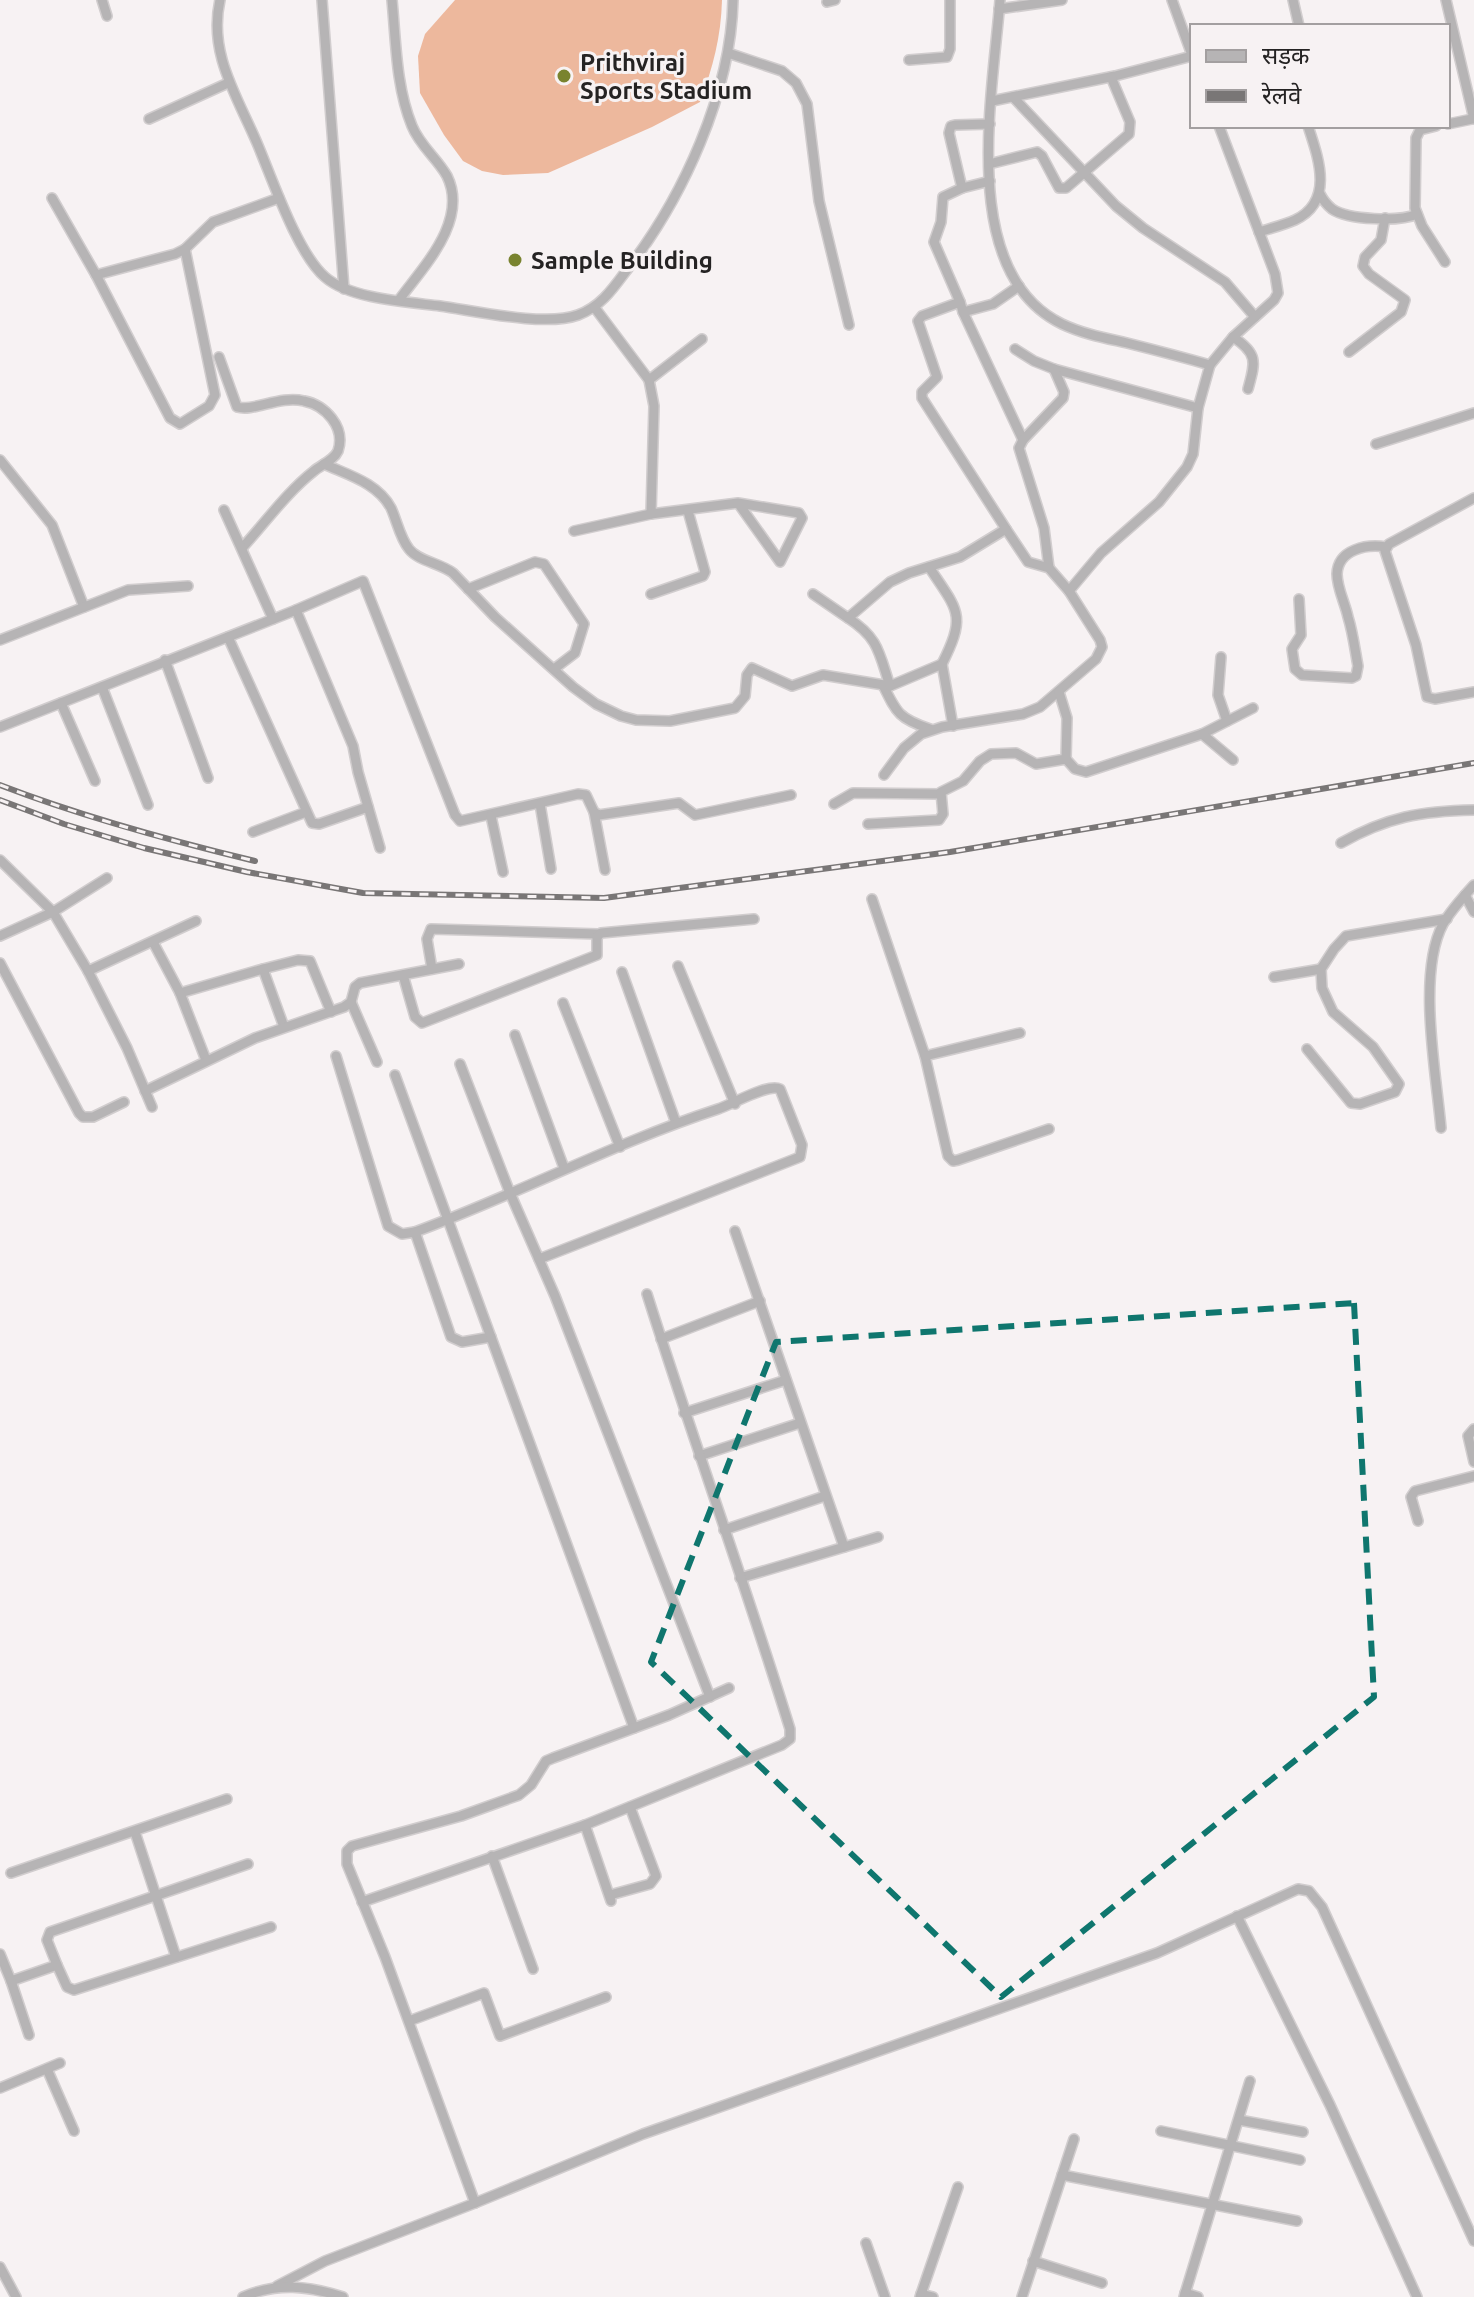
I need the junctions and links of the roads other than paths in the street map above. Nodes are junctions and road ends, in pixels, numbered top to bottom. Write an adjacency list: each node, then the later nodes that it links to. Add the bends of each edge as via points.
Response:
1 (102, 0): 12 (street)
2 (220, 0): 20 (street, via 219,47)
3 (322, 0): 44 (street)
4 (392, 0): 45 (street, via 407,114 419,141 446,174 453,203 438,246)
5 (733, 0): 15 (street)
6 (950, 0): 17 (street, via 947,57)
7 (1062, 0): 11 (street)
8 (1172, 0): 14 (street)
9 (1293, 0): 13 (street)
10 (1446, 0): 19 (street)
11 (1000, 4): 22 (street)
12 (107, 16)
13 (1299, 24)
14 (1190, 50)
15 (728, 53): 47 (street, via 685,175 634,262); 49 (street, via 782,71 807,104 819,201)
16 (1190, 57): 18 (street)
17 (909, 60)
18 (1111, 77): 21 (street); 31 (street, via 1131,129)
19 (1469, 77): 24 (street)
20 (228, 83): 23 (street); 36 (street)
21 (1013, 97): 22 (street); 31 (street)
22 (992, 101): 25 (street)
23 (149, 119)
24 (1473, 119): 26 (street)
25 (990, 124): 30 (street); 33 (street, via 949,129)
26 (1450, 124)
27 (1220, 128): 39 (street)
28 (1309, 128): 34 (street, via 1321,172)
29 (1428, 128): 37 (street, via 1416,138)
30 (989, 164): 31 (street, via 1037,152 1062,190); 32 (street)
31 (1086, 173): 48 (street, via 1128,217 1225,282)
32 (990, 181): 33 (street); 43 (street, via 999,243)
33 (962, 188): 46 (street, via 943,197 934,242)
34 (1320, 194): 38 (street, via 1341,214); 39 (street, via 1300,217)
35 (52, 198): 42 (street)
36 (279, 198): 40 (street, via 213,222); 44 (street, via 316,268)
37 (1417, 214): 38 (street); 41 (street)
38 (1385, 218): 53 (street, via 1381,240 1363,266 1406,304)
39 (1259, 232): 48 (street, via 1278,293)
40 (185, 249): 42 (street); 42 (street, via 215,395 209,406 180,424 170,418)
41 (1445, 262)
42 (96, 275)
43 (1019, 286): 46 (street, via 993,304); 55 (street, via 1047,315 1074,329)
44 (344, 289): 45 (street)
45 (399, 300): 47 (street, via 559,320)
46 (962, 307): 61 (street); 70 (street, via 919,318 937,377 921,394)
47 (595, 308): 57 (street)
48 (1255, 317): 50 (street)
49 (849, 325)
50 (1233, 337): 55 (street); 58 (street, via 1253,356)
51 (702, 339): 57 (street)
52 (1015, 349): 56 (street)
53 (1349, 352)
54 (219, 357): 64 (street, via 237,407 283,399 307,401 327,411 336,426 338,447)
55 (1210, 365): 59 (street)
56 (1054, 369): 59 (street); 61 (street, via 1063,398)
57 (649, 380): 69 (street, via 654,406)
58 (1248, 389)
59 (1198, 408): 78 (street, via 1193,454 1180,477)
60 (1474, 413): 62 (street)
61 (1023, 440): 75 (street, via 1019,453 1044,528)
62 (1376, 444)
63 (0, 460): 82 (street, via 52,525)
64 (324, 464): 73 (street); 77 (street, via 377,491 391,508 408,549 444,566)
65 (1474, 498): 72 (street)
66 (738, 503): 66 (street, via 801,515 780,562); 68 (street)
67 (224, 510): 73 (street)
68 (688, 511): 69 (street); 79 (street, via 705,572)
69 (651, 514): 71 (street)
70 (1006, 529): 74 (street, via 960,557); 75 (street, via 1028,562)
71 (574, 531)
72 (1386, 547): 81 (street, via 1359,547 1339,567 1356,676 1302,675 1295,669 1292,649 1301,635); 95 (street, via 1427,697)
73 (242, 548): 85 (street)
74 (929, 567): 84 (street, via 890,582); 90 (street, via 958,619)
75 (1049, 568): 78 (street)
76 (188, 586): 82 (street, via 128,590)
77 (468, 589): 91 (street); 91 (street, via 535,562 544,564 584,624 575,653)
78 (1069, 591): 94 (street, via 1102,647)
79 (651, 594)
80 (813, 594): 84 (street)
81 (1299, 599)
82 (84, 607): 87 (street)
83 (296, 610): 85 (street); 113 (street, via 353,746); 117 (street, via 363,581 457,819)
84 (848, 618): 92 (street, via 873,639)
85 (273, 619): 86 (street)
86 (228, 637): 89 (street); 115 (street)
87 (0, 640)
88 (1221, 657): 98 (street, via 1218,695)
89 (165, 660): 93 (street); 106 (street)
90 (942, 664): 92 (street); 99 (street)
91 (554, 669): 92 (street, via 609,712 653,721 735,708 745,696 752,668 788,685 819,675)
92 (887, 686): 101 (street, via 903,719)
93 (102, 687): 96 (street); 112 (street)
94 (1059, 692): 99 (street, via 1032,712); 103 (street, via 1067,718)
95 (1474, 692)
96 (61, 703): 100 (street); 107 (street)
97 (1253, 708): 98 (street)
98 (1227, 721): 102 (street)
99 (953, 726): 101 (street)
100 (0, 727)
101 (932, 730): 105 (street, via 912,740)
102 (1202, 734): 103 (street, via 1086,772); 104 (street)
103 (1066, 759): 108 (street, via 1036,764 1016,753 991,754)
104 (1233, 760)
105 (884, 775)
106 (208, 778)
107 (95, 781)
108 (940, 794): 111 (street, via 853,793); 118 (street, via 939,820)
109 (791, 795): 116 (street, via 695,815 679,803)
110 (540, 804): 116 (street, via 583,794); 117 (street); 123 (street)
111 (834, 804)
112 (148, 805)
113 (368, 807): 115 (street, via 319,824 312,823); 121 (street)
114 (1474, 810): 120 (street, via 1398,817)
115 (306, 812): 119 (street)
116 (594, 812): 124 (street)
117 (491, 816): 125 (street)
118 (868, 824)
119 (253, 832)
120 (1341, 843)
121 (380, 848)
122 (0, 860): 130 (street)
123 (551, 869)
124 (605, 870)
125 (503, 872)
126 (107, 878): 130 (street)
127 (1474, 885): 128 (street)
128 (1465, 895): 131 (street); 133 (street)
129 (872, 899): 157 (street)
130 (53, 912): 136 (street); 144 (street)
131 (1474, 912)
132 (754, 919): 135 (street)
133 (1447, 919): 143 (street, via 1346,936); 167 (street, via 1429,975)
134 (196, 921): 137 (street)
135 (598, 934): 142 (street, via 431,929 427,939); 146 (street, via 597,955 422,1023 415,1017)
136 (0, 936)
137 (153, 942): 144 (street); 148 (street)
138 (0, 963): 163 (street, via 79,1113 93,1117)
139 (459, 964): 142 (street)
140 (678, 966): 164 (street)
141 (263, 969): 148 (street); 151 (street, via 310,961); 152 (street)
142 (432, 969): 146 (street)
143 (1321, 969): 147 (street); 155 (street, via 1329,1005 1373,1047 1398,1088 1351,1103)
144 (88, 971): 162 (street)
145 (622, 972): 166 (street)
146 (403, 975): 149 (street, via 360,983)
147 (1274, 977)
148 (180, 993): 158 (street)
149 (351, 1002): 151 (street); 159 (street)
150 (563, 1003): 169 (street)
151 (331, 1012): 152 (street)
152 (284, 1027): 158 (street)
153 (1020, 1033): 157 (street)
154 (515, 1035): 170 (street)
155 (1307, 1049)
156 (336, 1056): 174 (street, via 385,1221 402,1234)
157 (925, 1056): 168 (street, via 953,1161)
158 (206, 1060): 162 (street)
159 (377, 1062)
160 (460, 1064): 171 (street)
161 (395, 1075): 172 (street)
162 (145, 1091): 165 (street)
163 (124, 1102)
164 (735, 1104): 166 (street); 175 (street, via 770,1086 780,1089 802,1145 800,1157)
165 (152, 1107)
166 (676, 1123): 169 (street)
167 (1441, 1128)
168 (1049, 1129)
169 (620, 1147): 170 (street)
170 (564, 1168): 171 (street)
171 (510, 1193): 172 (street); 175 (street)
172 (447, 1220): 174 (street); 178 (street)
173 (735, 1231): 177 (street)
174 (415, 1232): 178 (street, via 451,1337 462,1342)
175 (539, 1259): 194 (street)
176 (647, 1294): 179 (street)
177 (760, 1301): 179 (street); 180 (street)
178 (491, 1337): 195 (street)
179 (661, 1339): 181 (street)
180 (786, 1380): 181 (street); 182 (street)
181 (684, 1413): 184 (street)
182 (800, 1423): 184 (street); 187 (street)
183 (1474, 1429): 185 (street, via 1468,1436)
184 (699, 1456): 189 (street)
185 (1474, 1462)
186 (1474, 1476): 188 (street, via 1415,1491 1411,1497)
187 (825, 1496): 189 (street); 191 (street)
188 (1418, 1521)
189 (724, 1530): 192 (street)
190 (878, 1537): 191 (street)
191 (844, 1547): 192 (street)
192 (740, 1578): 197 (street, via 790,1739)
193 (729, 1688): 194 (street)
194 (710, 1697): 195 (street)
195 (634, 1728): 204 (street, via 546,1761 519,1795 352,1846 345,1857)
196 (227, 1799): 199 (street)
197 (630, 1807): 198 (street); 198 (street, via 656,1876 650,1884 611,1898)
198 (585, 1825): 200 (street)
199 (135, 1832): 202 (street); 203 (street)
200 (492, 1856): 204 (street); 210 (street)
201 (248, 1864): 203 (street)
202 (11, 1873)
203 (157, 1895): 208 (street); 209 (street, via 50,1932 47,1940)
204 (362, 1902): 213 (street)
205 (1237, 1916): 228 (street, via 1157,1953 643,2134); 231 (street, via 1298,1889 1315,1896); 246 (street)
206 (271, 1927): 208 (street)
207 (0, 1954): 211 (street)
208 (176, 1957): 209 (street, via 74,1990 67,1987)
209 (57, 1965): 211 (street)
210 (533, 1969)
211 (11, 1981): 214 (street)
212 (606, 1997): 213 (street, via 500,2036 484,1993)
213 (409, 2021): 228 (street)
214 (29, 2035)
215 (60, 2063): 216 (street)
216 (47, 2069): 218 (street); 220 (street)
217 (1250, 2081): 219 (street)
218 (0, 2088)
219 (1239, 2120): 222 (street); 224 (street)
220 (74, 2131)
221 (1161, 2131): 224 (street)
222 (1303, 2132)
223 (1074, 2139): 226 (street)
224 (1231, 2147): 225 (street); 229 (street)
225 (1300, 2160)
226 (1062, 2175): 229 (street); 233 (street)
227 (958, 2187): 237 (street)
228 (475, 2203): 236 (street, via 325,2261)
229 (1213, 2205): 230 (street); 238 (street)
230 (1297, 2221)
231 (1474, 2241)
232 (866, 2243): 242 (street)
233 (1033, 2261): 235 (street); 244 (street)
234 (0, 2267): 239 (street)
235 (1102, 2283)
236 (277, 2286): 240 (street); 241 (street)
237 (921, 2295): 243 (street)
238 (1184, 2295): 245 (street)
239 (16, 2297)
240 (243, 2297)
241 (343, 2297)
242 (885, 2297)
243 (933, 2297)
244 (1022, 2297)
245 (1198, 2297)
246 (1417, 2297)

